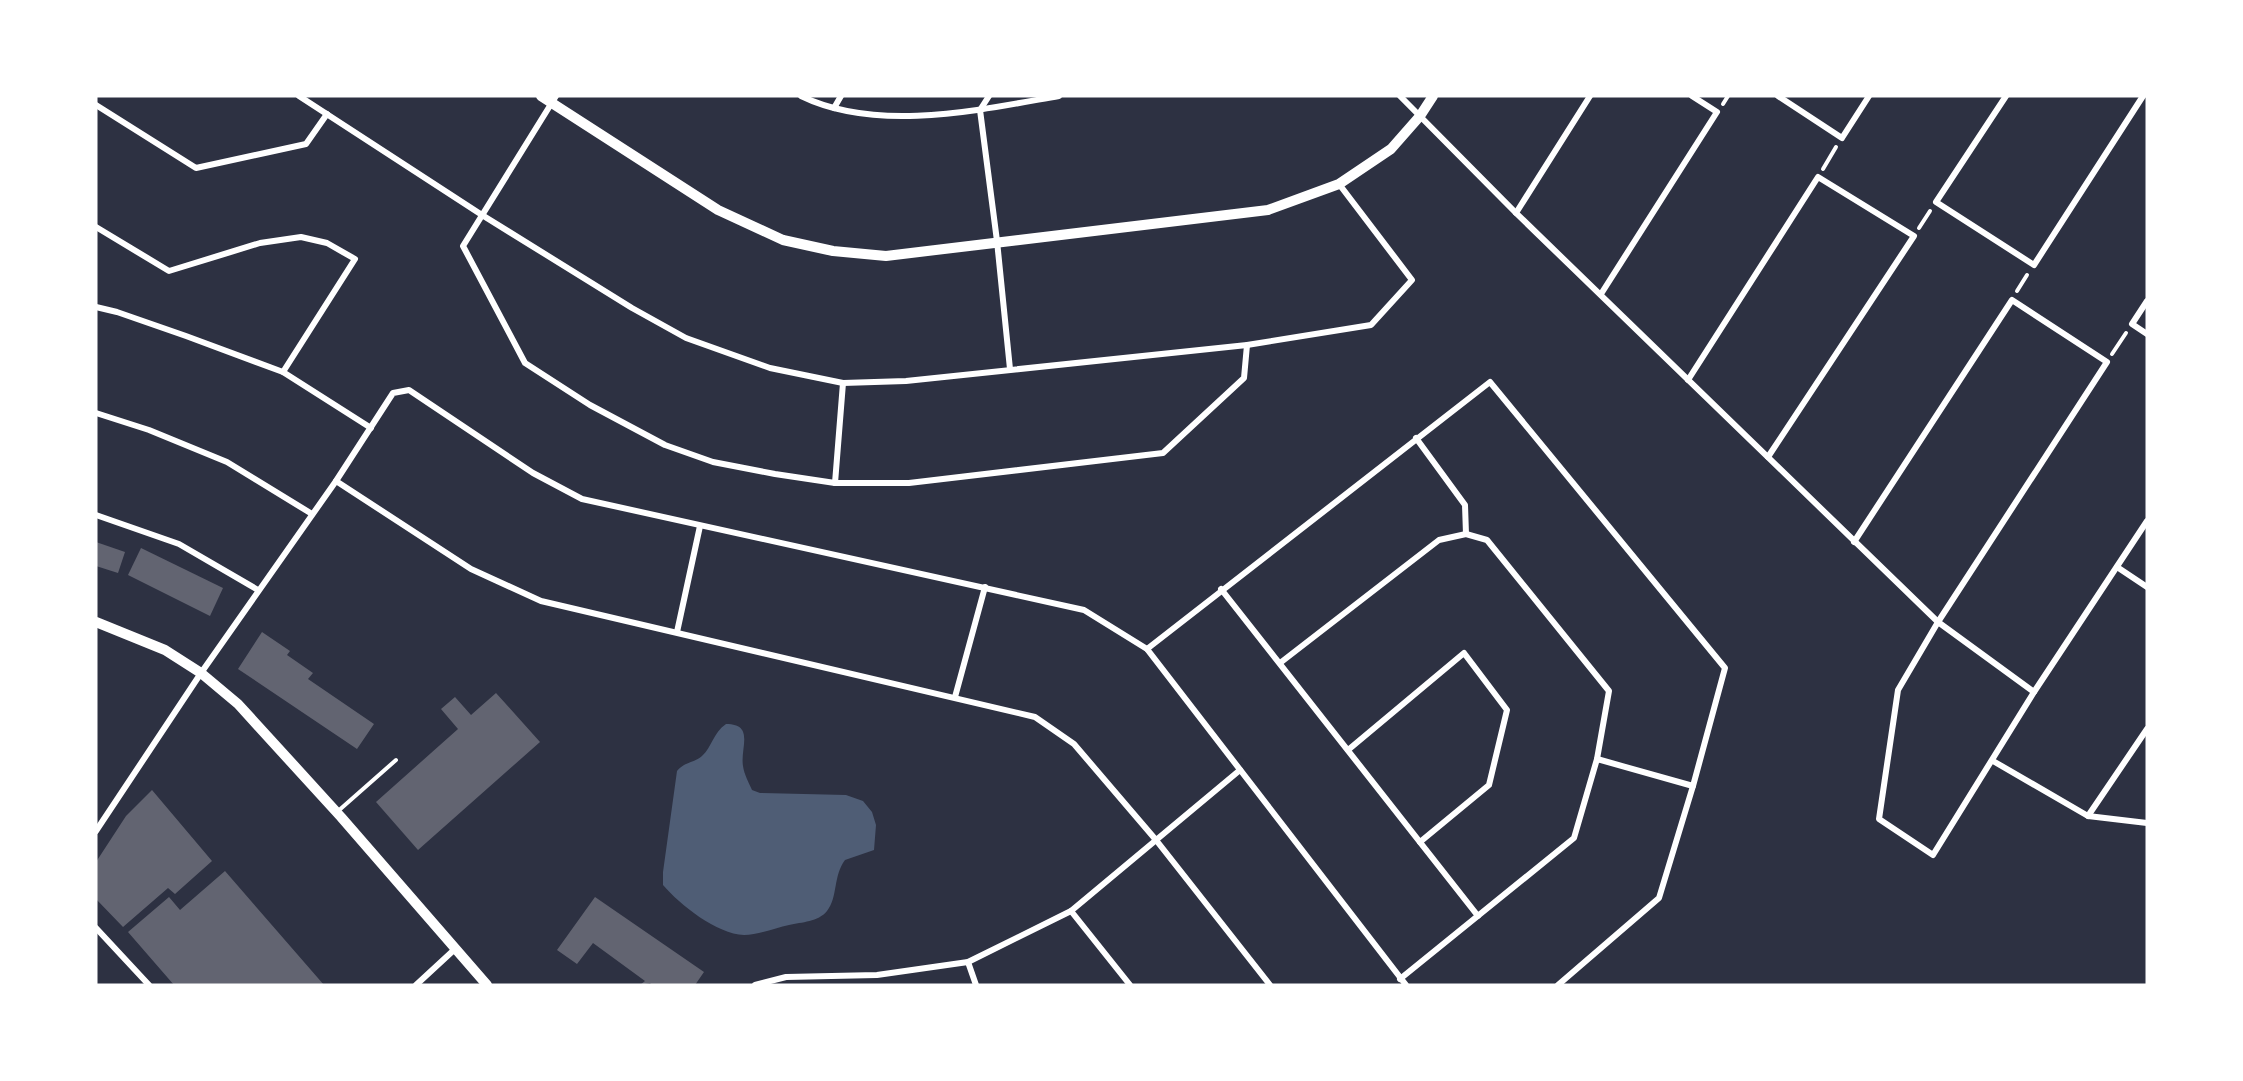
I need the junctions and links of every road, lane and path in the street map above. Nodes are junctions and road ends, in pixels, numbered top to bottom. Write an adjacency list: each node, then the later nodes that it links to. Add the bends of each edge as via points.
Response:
1 (299, 96): 19 (street)
2 (541, 96): 15 (street)
3 (801, 96): 17 (street)
4 (841, 96): 17 (street)
5 (989, 96): 18 (street)
6 (1059, 96): 18 (street)
7 (1400, 96): 20 (street)
8 (1433, 96): 20 (street)
9 (1590, 96): 25 (street)
10 (1692, 96): 31 (street, via 1718,112)
11 (1778, 96): 21 (street)
12 (1869, 96): 21 (street)
13 (2006, 96): 24 (street)
14 (2144, 96): 30 (street)
15 (553, 99): 26 (street); 29 (street, via 718,210 783,240 833,251 886,256)
16 (96, 105): 19 (street, via 196,168 306,144)
17 (834, 108): 18 (street, via 893,116)
18 (980, 110): 29 (street)
19 (327, 114): 26 (street)
20 (1420, 116): 23 (street, via 1391,149); 25 (street)
21 (1842, 138): 22 (path)
22 (1818, 177): 28 (street); 41 (street)
23 (1339, 184): 29 (street, via 1268,210); 37 (street, via 1412,280 1371,325)
24 (1936, 202): 28 (path); 30 (street)
25 (1516, 213): 31 (street)
26 (482, 215): 42 (street, via 686,338 770,368); 48 (street, via 463,246 525,363 590,405 665,445 713,462)
27 (96, 227): 40 (street, via 169,271 260,243 301,237 327,243 355,259)
28 (1914, 236): 46 (street)
29 (997, 241): 39 (street)
30 (2034, 265): 32 (path)
31 (1600, 294): 41 (street)
32 (2012, 300): 38 (street); 54 (street)
33 (2147, 301): 35 (street)
34 (96, 307): 40 (street)
35 (2132, 324): 36 (street); 38 (path)
36 (2147, 334)
37 (1246, 345): 39 (street); 48 (street, via 1244,378 1163,453 909,483)
38 (2107, 362): 61 (street)
39 (1010, 369): 42 (street, via 906,381)
40 (283, 372): 44 (street)
41 (1688, 380): 46 (street)
42 (843, 382): 48 (street)
43 (96, 414): 49 (street, via 149,430 227,462)
44 (371, 428): 47 (street); 52 (street, via 393,393 410,390 532,473 582,499)
45 (1416, 438): 53 (street, via 1464,505); 58 (street); 74 (street, via 1490,382 1725,668)
46 (1768, 457): 54 (street)
47 (336, 481): 49 (street); 62 (street, via 471,569 541,601)
48 (835, 483)
49 (312, 514): 59 (street)
50 (96, 515): 59 (street, via 179,544)
51 (2147, 521): 55 (street)
52 (700, 526): 56 (street); 62 (street)
53 (1466, 534): 64 (street, via 1439,540); 70 (street, via 1487,540 1609,691)
54 (1854, 542): 61 (street)
55 (2117, 567): 57 (street); 66 (street)
56 (984, 587): 63 (street, via 1084,610); 67 (street)
57 (2147, 587)
58 (1221, 589): 63 (street); 64 (street)
59 (258, 590): 65 (street)
60 (96, 622): 65 (street, via 165,650)
61 (1938, 622): 66 (street); 72 (street, via 1898,690 1879,819 1933,855)
62 (677, 632): 67 (street)
63 (1147, 649): 73 (street)
64 (1280, 663): 69 (street)
65 (201, 673): 75 (street, via 238,704); 78 (street)
66 (2034, 692): 72 (street)
67 (955, 698): 79 (street, via 1035,717 1074,744)
68 (2147, 729): 76 (street)
69 (1348, 750): 80 (street); 80 (street, via 1464,653 1507,710 1489,785)
70 (1597, 759): 74 (street); 82 (street, via 1574,838)
71 (396, 760): 75 (lane)
72 (1993, 761): 76 (street)
73 (1240, 771): 79 (street); 87 (street)
74 (1693, 786): 97 (street, via 1659,898)
75 (337, 812): 84 (street)
76 (2088, 816): 77 (street)
77 (2147, 823)
78 (96, 831)
79 (1156, 840): 81 (street); 95 (street)
80 (1420, 843): 82 (street)
81 (1071, 911): 85 (street); 94 (street)
82 (1478, 916): 87 (street)
83 (96, 928): 88 (street)
84 (455, 949): 89 (street); 90 (street)
85 (968, 962): 86 (street); 93 (street)
86 (877, 975): 91 (street, via 786,977); 92 (street)
87 (1400, 979): 96 (street)
88 (149, 985)
89 (416, 985)
90 (487, 985)
91 (755, 985)
92 (877, 985)
93 (975, 985)
94 (1130, 985)
95 (1270, 985)
96 (1406, 985)
97 (1558, 985)

